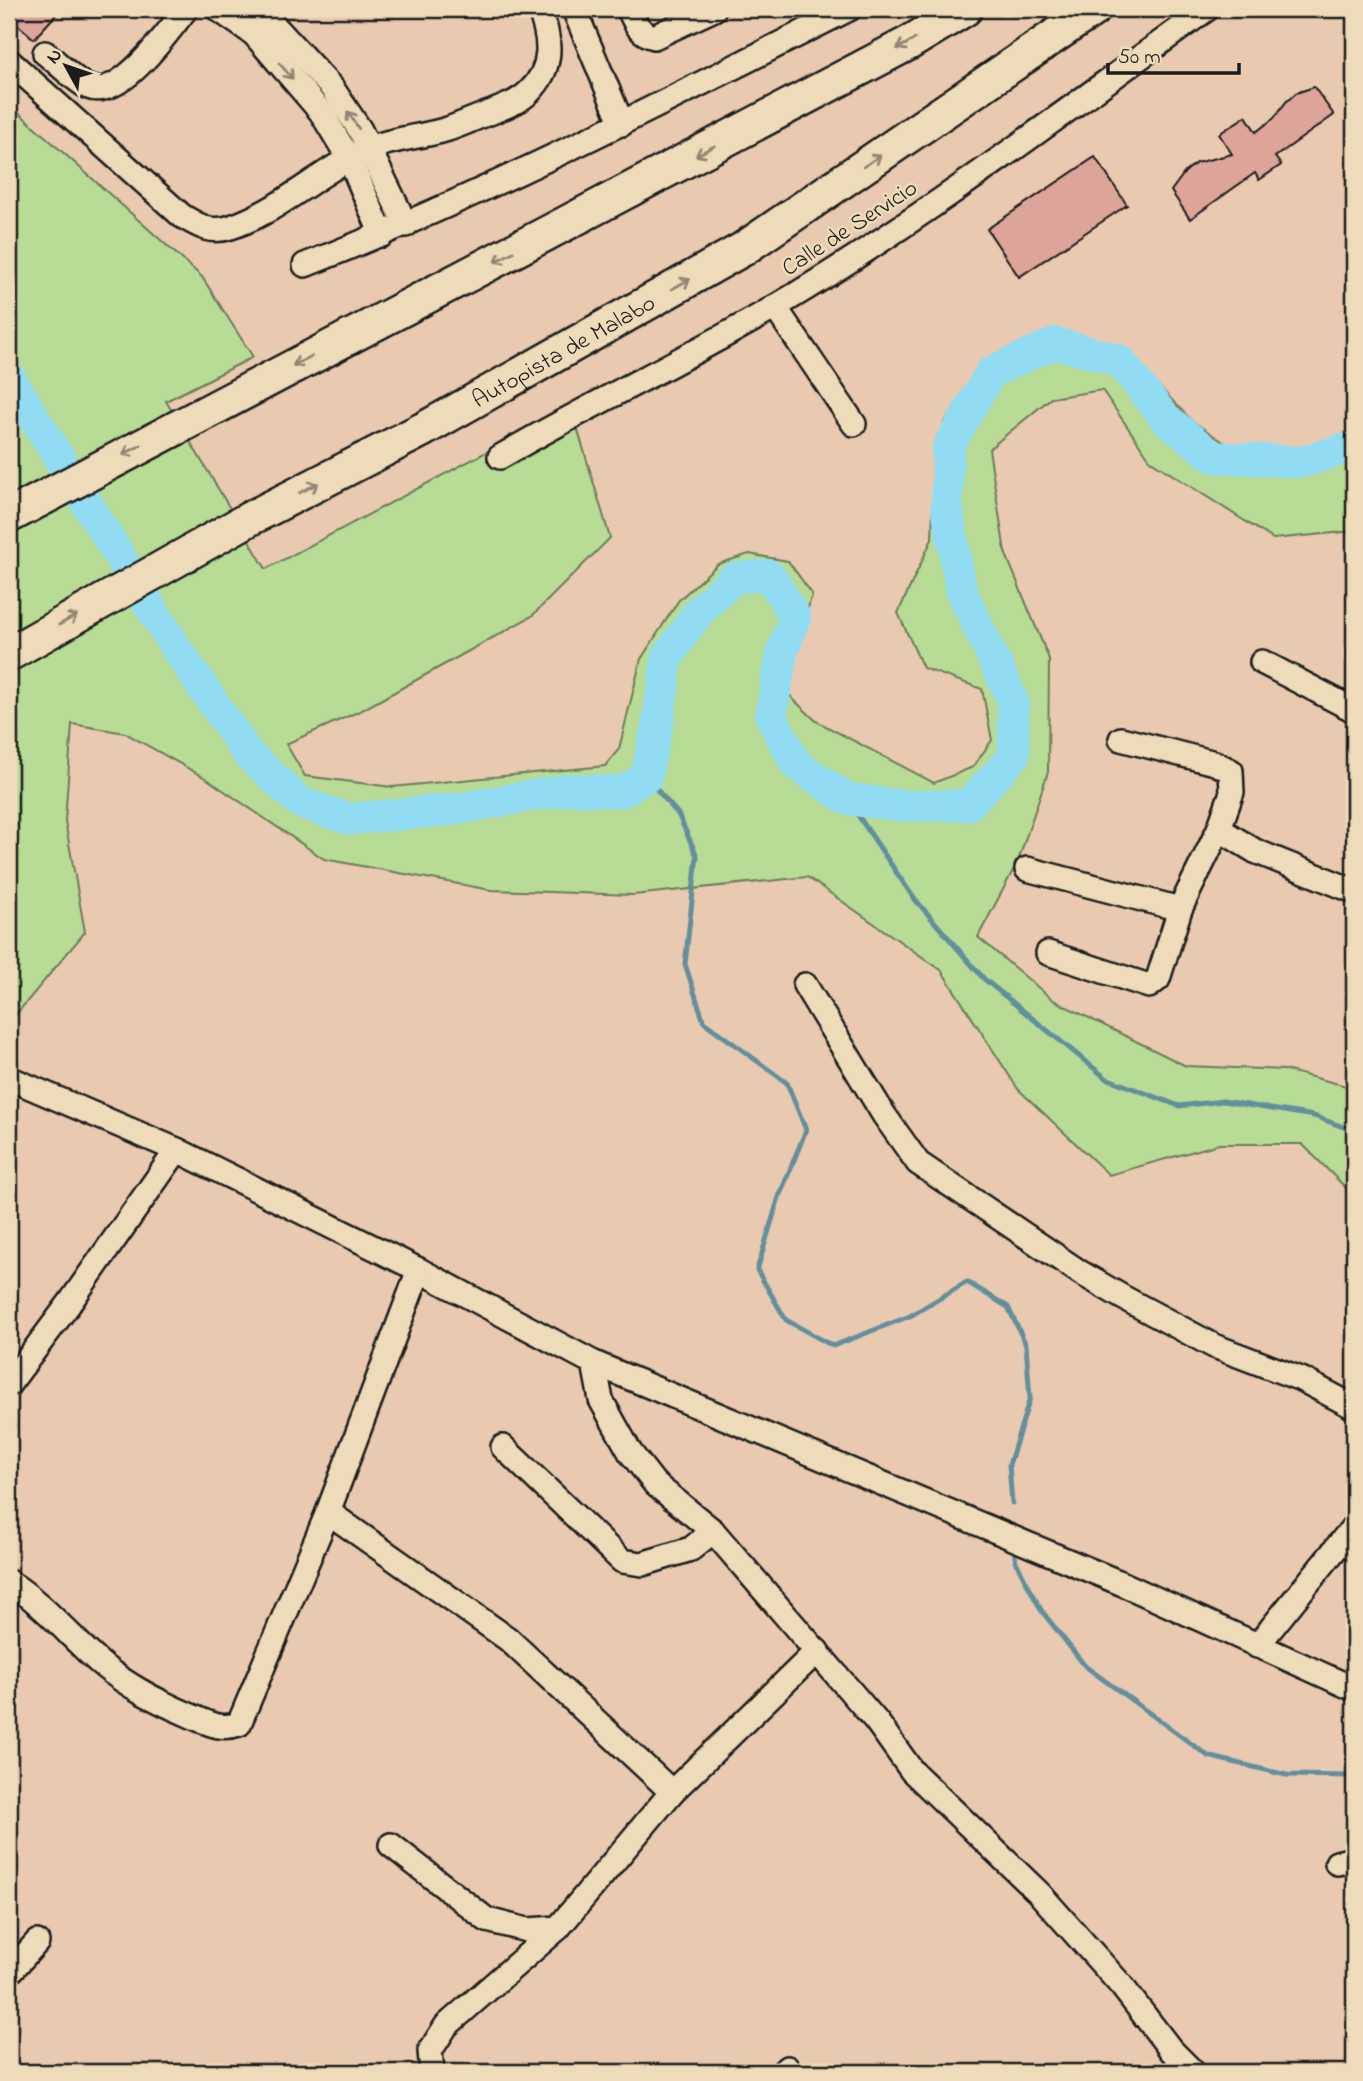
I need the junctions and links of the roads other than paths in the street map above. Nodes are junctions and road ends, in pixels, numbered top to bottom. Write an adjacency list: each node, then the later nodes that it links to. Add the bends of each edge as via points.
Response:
1 (186, 9): 12 (street, via 139,65 103,89 88,87)
2 (218, 9): 11 (street)
3 (539, 9): 15 (street, via 550,48 545,72 530,91 515,103 446,130 403,137)
4 (574, 9): 14 (street)
5 (629, 9): 6 (street, via 637,27 654,37)
6 (714, 9)
7 (849, 9): 14 (street)
8 (965, 9): 22 (highway, one-way to 22, via 909,43)
9 (1094, 9): 23 (highway, Autopista de Malabo, one-way to 9, via 743,249)
10 (1207, 9): 19 (street, Calle de Servicio, via 1025,142)
11 (261, 21): 15 (street, via 321,112)
12 (44, 53)
13 (9, 61): 15 (street, via 203,229 240,223)
14 (622, 124): 16 (street)
15 (359, 155): 16 (street); 17 (street)
16 (406, 225): 17 (street)
17 (382, 235): 18 (street)
18 (305, 265)
19 (775, 307): 20 (street); 21 (street, Calle de Servicio)
20 (854, 424)
21 (500, 457)
22 (9, 516)
23 (9, 654)
24 (1262, 663): 25 (street)
25 (1354, 710)
26 (1121, 739): 27 (street, via 1231,771 1232,792)
27 (1219, 829): 29 (street, via 1255,850); 30 (street)
28 (1027, 869): 30 (street)
29 (1354, 891)
30 (1180, 909): 31 (street, via 1157,979 1149,986)
31 (1048, 953)
32 (805, 985): 38 (street, via 918,1163 1124,1298 1214,1346)
33 (9, 1078): 34 (street)
34 (177, 1150): 35 (street); 37 (street)
35 (419, 1270): 36 (street); 40 (street)
36 (594, 1363): 42 (street, via 601,1400 630,1452 655,1484); 44 (street, via 1123,1584)
37 (9, 1384)
38 (1354, 1406)
39 (503, 1447): 42 (street, via 622,1561 642,1564 691,1549)
40 (328, 1512): 43 (street, via 239,1724 227,1728 148,1697 102,1665); 47 (street, via 508,1639)
41 (1354, 1525): 44 (street)
42 (713, 1531): 45 (street)
43 (9, 1582)
44 (1257, 1646): 46 (street)
45 (817, 1651): 47 (street); 53 (street, via 912,1771 1039,1893)
46 (1354, 1689)
47 (671, 1792): 49 (street)
48 (391, 1846): 49 (street, via 487,1920 527,1930)
49 (558, 1928): 52 (street, via 446,2026 430,2051)
50 (37, 1942): 51 (street)
51 (9, 1973)
52 (432, 2072)
53 (1193, 2072)

